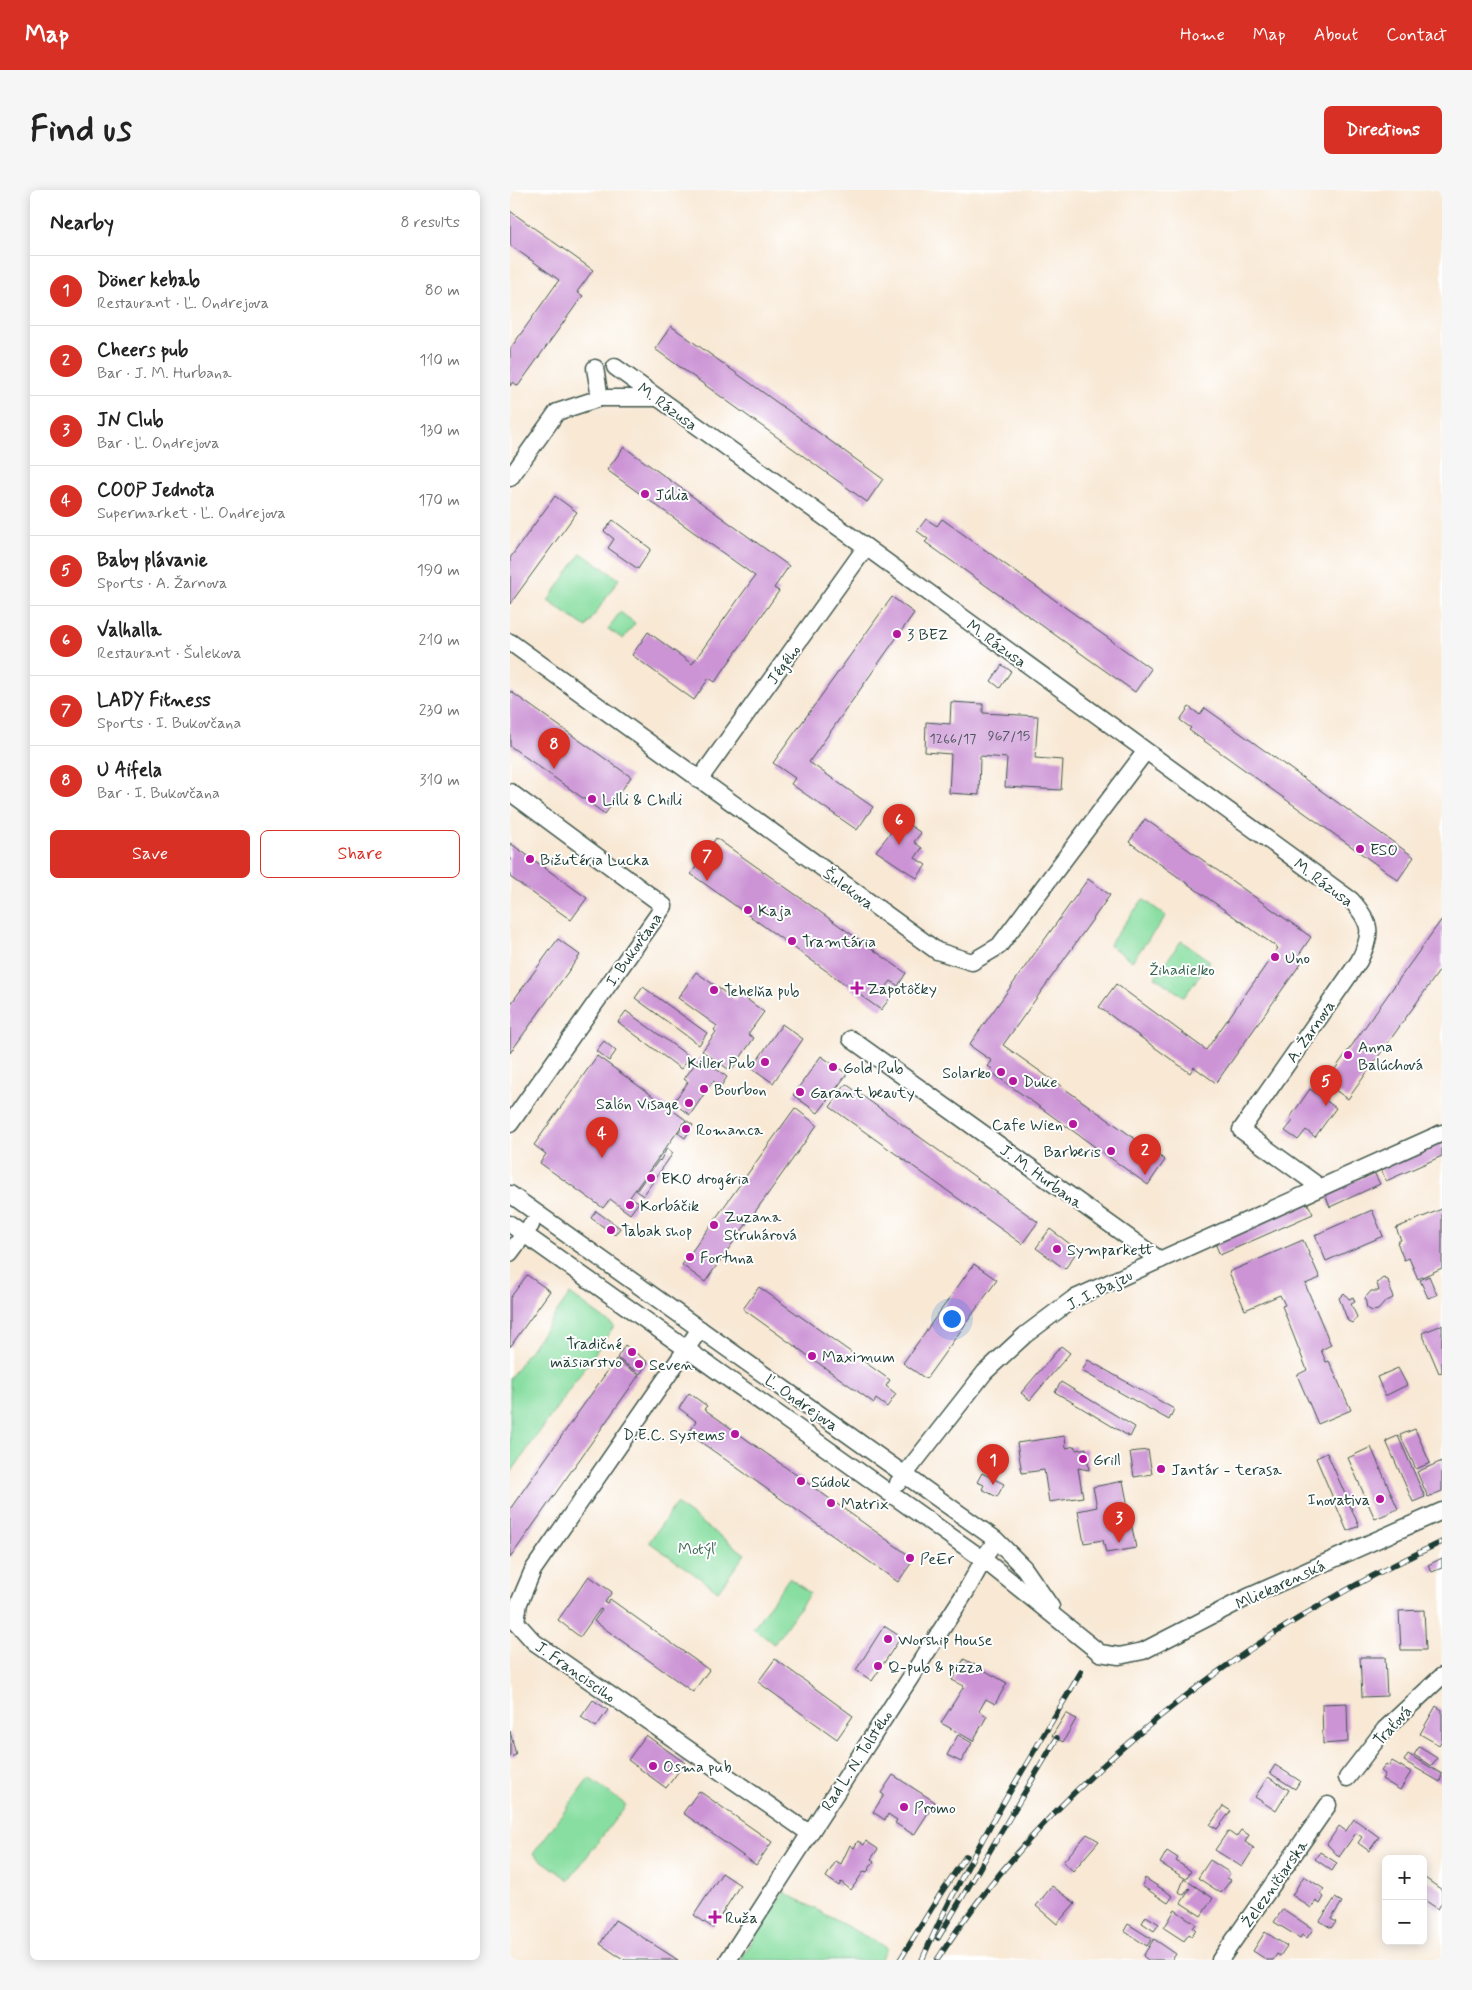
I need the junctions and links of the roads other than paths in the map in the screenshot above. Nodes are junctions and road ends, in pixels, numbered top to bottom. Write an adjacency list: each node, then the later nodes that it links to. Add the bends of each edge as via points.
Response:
1 (615, 367): 4 (street, M. Rázusa)
2 (595, 368): 3 (street)
3 (600, 398): 4 (street); 5 (street, via 557,412)
4 (657, 398): 6 (street, M. Rázusa)
5 (510, 478)
6 (866, 547): 8 (street, M. Rázusa); 9 (street, Jégého)
7 (510, 642): 9 (street, Šulekova)
8 (1145, 752): 9 (street, Šulekova, via 999,946 972,962 938,951); 11 (street, M. Rázusa, via 1351,900 1364,914)
9 (699, 780)
10 (510, 792): 13 (street, I. Bukovčana, via 664,906)
11 (1368, 928): 15 (street, A. Žarnova, via 1367,945 1359,961 1241,1130)
12 (851, 1040): 21 (street, J. M. Hurbana)
13 (510, 1124)
14 (1442, 1133): 15 (street, J. I. Bajzu)
15 (1320, 1187): 21 (street, J. I. Bajzu)
16 (510, 1194): 17 (street, Ľ. Ondrejova)
17 (539, 1214): 19 (street); 22 (street, Ľ. Ondrejova)
18 (510, 1224): 19 (street, Ľ. Ondrejova)
19 (524, 1234): 20 (street); 23 (street, Ľ. Ondrejova)
20 (510, 1253)
21 (1160, 1260): 24 (street, J. I. Bajzu, via 1073,1299 1025,1335 985,1372)
22 (700, 1329): 23 (street); 24 (street, Ľ. Ondrejova)
23 (686, 1349): 25 (street, Ľ. Ondrejova); 34 (street, J. Francisciho, via 532,1570 518,1603 516,1622 534,1642)
24 (905, 1475): 25 (street); 27 (street, Ľ. Ondrejova)
25 (891, 1493): 28 (street, Ľ. Ondrejova)
26 (1442, 1511): 30 (street, Mliekarenská, via 1248,1597 1143,1651)
27 (995, 1539): 28 (street); 29 (street, Ľ. Ondrejova, via 1024,1568)
28 (984, 1560): 29 (street, Ľ. Ondrejova); 34 (street, Rad L. N. Tolstého)
29 (1065, 1627): 30 (street, Ľ. Ondrejova, via 1100,1653)
30 (1119, 1656)
31 (1442, 1676): 32 (street, Traťová, via 1385,1729)
32 (1347, 1778)
33 (1328, 1805): 36 (street, Železničiarska)
34 (809, 1833): 35 (street, Rad L. N. Tolstého)
35 (728, 1960)
36 (1220, 1960)

